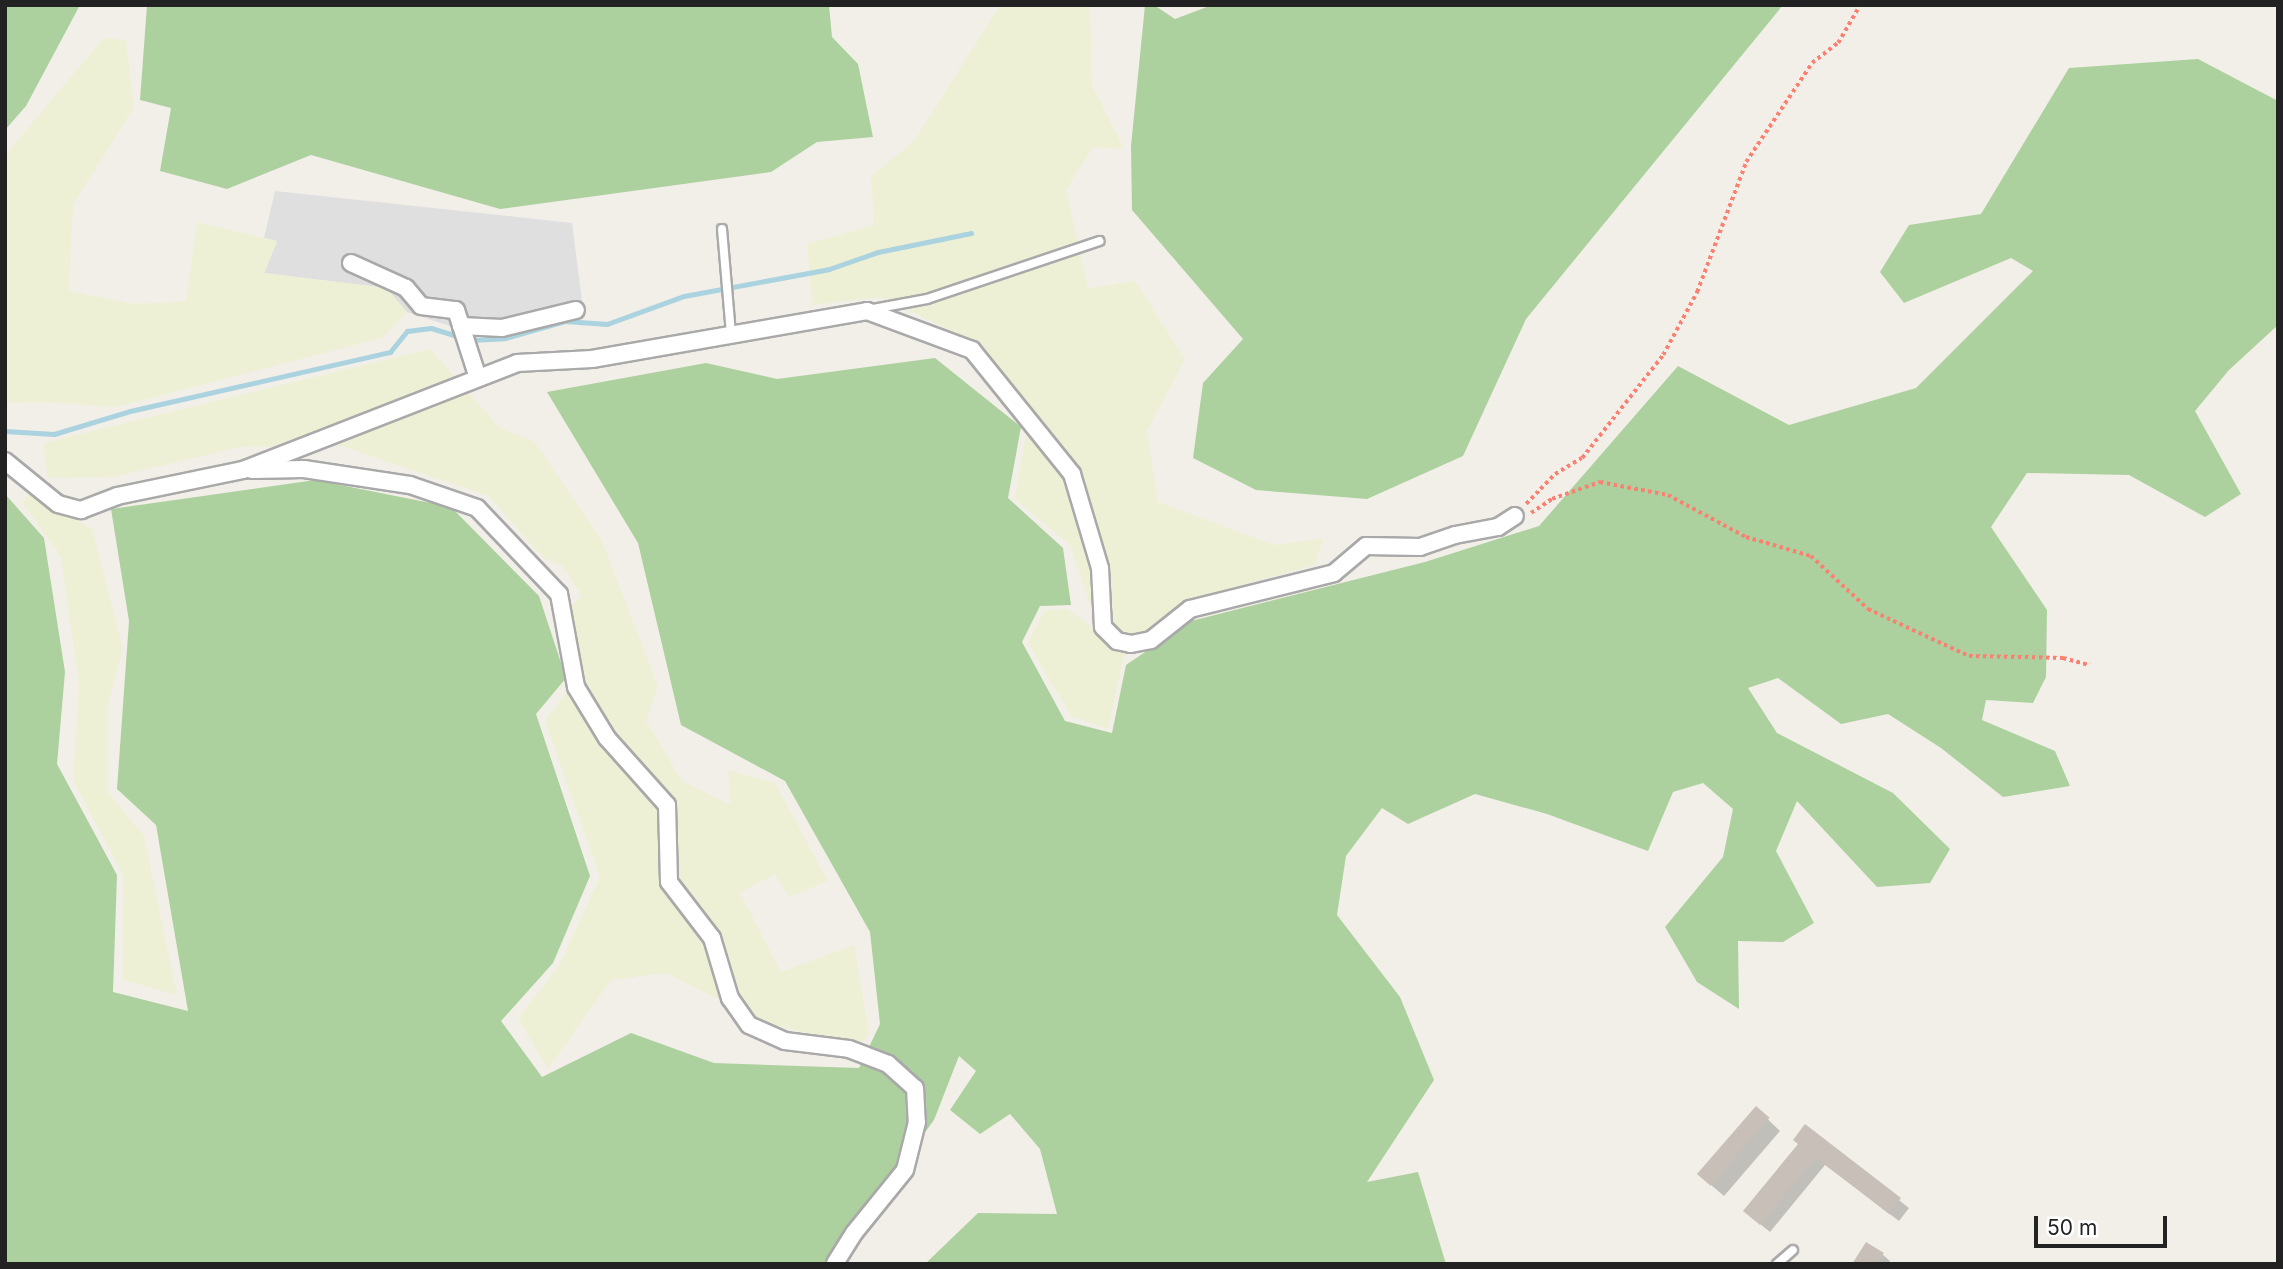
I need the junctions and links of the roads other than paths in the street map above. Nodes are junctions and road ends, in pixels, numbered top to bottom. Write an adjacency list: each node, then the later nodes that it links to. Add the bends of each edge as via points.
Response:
1 (722, 229): 7 (lane)
2 (1098, 241): 5 (lane, via 927,299)
3 (351, 263): 6 (street, via 406,288 421,306 456,310)
4 (576, 310): 6 (street, via 502,328)
5 (867, 311): 7 (street); 11 (street, via 972,350 1072,474 1100,568 1103,626 1117,641 1151,640 1190,609 1334,573 1366,546 1420,547 1498,527)
6 (461, 326): 8 (street)
7 (731, 334): 8 (street, via 592,359 517,363)
8 (478, 378): 10 (street)
9 (5, 461): 10 (street, via 58,505 82,510 117,496)
10 (243, 470): 13 (street, via 304,469 410,485 477,508 559,594 576,687 607,738 667,805 669,882 712,939 730,998 749,1025 785,1041 849,1049 888,1064 915,1088 918,1122 905,1170)
11 (1515, 516)
12 (1793, 1250): 14 (lane)
13 (835, 1264)
14 (1777, 1264)

